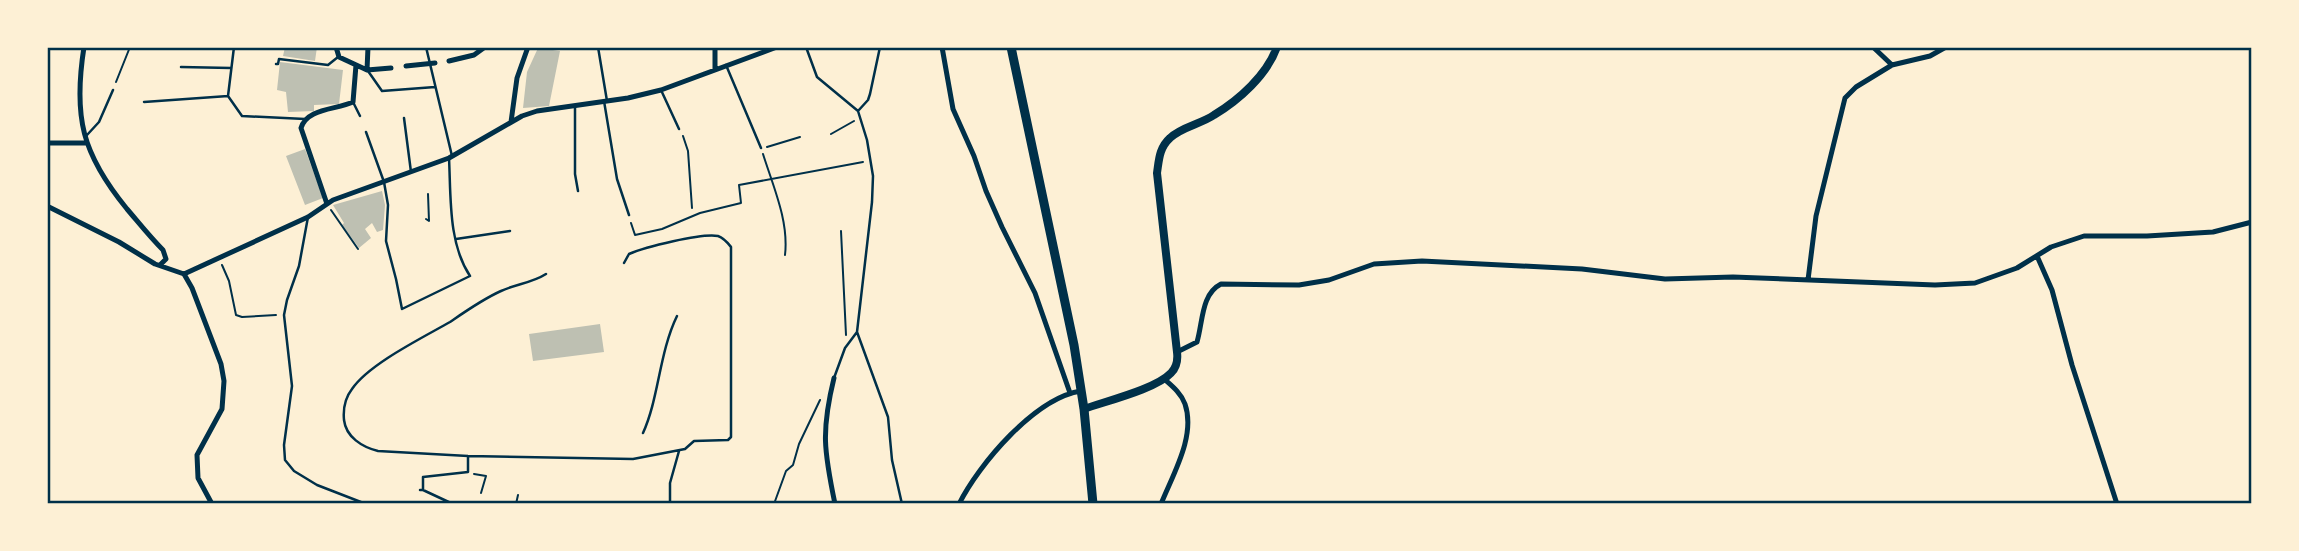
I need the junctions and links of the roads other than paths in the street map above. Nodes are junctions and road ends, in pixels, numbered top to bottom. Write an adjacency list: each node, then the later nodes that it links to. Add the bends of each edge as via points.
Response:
1 (85, 47): 46 (street, via 79,99)
2 (234, 47): 27 (lane)
3 (336, 47): 18 (street)
4 (368, 47): 30 (street)
5 (426, 47): 21 (lane)
6 (485, 47): 19 (street)
7 (528, 47): 43 (street, via 517,78)
8 (598, 47): 35 (lane)
9 (715, 47): 29 (street)
10 (777, 47): 23 (street)
11 (806, 47): 39 (lane, via 817,77)
12 (880, 47): 39 (lane, via 870,94)
13 (942, 47): 72 (street, via 953,109 1035,293)
14 (1011, 47): 71 (main road)
15 (1277, 47): 68 (main road, via 1264,72 1245,91 1215,115 1171,136 1160,152 1157,173)
16 (1872, 47): 24 (street)
17 (1946, 47): 24 (street)
18 (339, 57): 20 (lane, via 328,65 279,59); 22 (street)
19 (449, 61)
20 (276, 64)
21 (433, 64): 25 (street); 31 (lane)
22 (356, 65): 30 (street); 37 (street)
23 (726, 65): 29 (street); 48 (lane)
24 (1892, 65): 65 (street, via 1845,98 1816,216)
25 (406, 66)
26 (181, 67): 27 (lane)
27 (231, 68): 34 (lane)
28 (391, 68): 30 (street)
29 (715, 69): 33 (street)
30 (368, 70): 31 (lane, via 382,91)
31 (435, 87): 49 (lane)
32 (113, 88): 46 (lane)
33 (661, 90): 35 (street); 44 (lane)
34 (228, 96): 36 (lane); 42 (lane, via 242,116)
35 (605, 101): 38 (street); 55 (lane, via 617,179)
36 (144, 102)
37 (353, 102): 40 (lane); 42 (street)
38 (575, 106): 43 (street, via 537,111); 52 (lane)
39 (858, 111): 67 (lane, via 873,176)
40 (360, 116)
41 (404, 118): 50 (lane)
42 (305, 119): 53 (street, via 303,137)
43 (511, 122): 49 (street)
44 (679, 129)
45 (366, 132): 51 (lane)
46 (86, 141): 47 (street); 62 (street, via 111,189 163,250 166,259)
47 (47, 143)
48 (761, 148)
49 (450, 157): 50 (street); 59 (lane)
50 (411, 172): 51 (street)
51 (384, 182): 53 (street); 59 (lane, via 386,241 402,309 470,276)
52 (579, 191)
53 (327, 205): 56 (street)
54 (47, 206): 62 (street)
55 (629, 215)
56 (309, 217): 63 (street); 78 (lane, via 284,315 292,386 285,460 317,485)
57 (2252, 222): 60 (street, via 2213,232 2084,236)
58 (510, 232): 59 (lane)
59 (456, 239)
60 (2037, 256): 65 (street, via 1975,283); 86 (street, via 2052,290)
61 (624, 263): 75 (lane, via 629,254 639,250 684,240 719,236 731,247 731,437 694,441)
62 (160, 265): 63 (street)
63 (184, 274): 77 (street, via 224,381 222,409 197,455 198,478)
64 (546, 274): 76 (lane, via 498,292 375,368 348,396 346,428 368,448)
65 (1808, 280): 68 (street, via 1665,279 1582,268 1422,261 1374,264 1298,285 1221,284 1207,297 1197,342)
66 (677, 316): 74 (lane)
67 (857, 332): 69 (lane, via 845,348); 82 (lane, via 888,417)
68 (1177, 352): 70 (main road, via 1175,368)
69 (834, 378): 81 (street, via 824,443)
70 (1164, 379): 73 (main road); 85 (street, via 1185,402 1188,420 1186,441)
71 (1081, 391): 72 (street); 73 (main road)
72 (1070, 393): 83 (street, via 1005,441)
73 (1084, 409): 84 (main road)
74 (643, 433)
75 (679, 451): 76 (lane, via 633,458); 80 (lane, via 670,483)
76 (468, 456): 79 (lane, via 468,472 423,477 421,490)
77 (212, 504)
78 (366, 504)
79 (453, 504)
80 (670, 504)
81 (835, 504)
82 (902, 504)
83 (959, 504)
84 (1093, 504)
85 (1161, 504)
86 (2117, 504)

